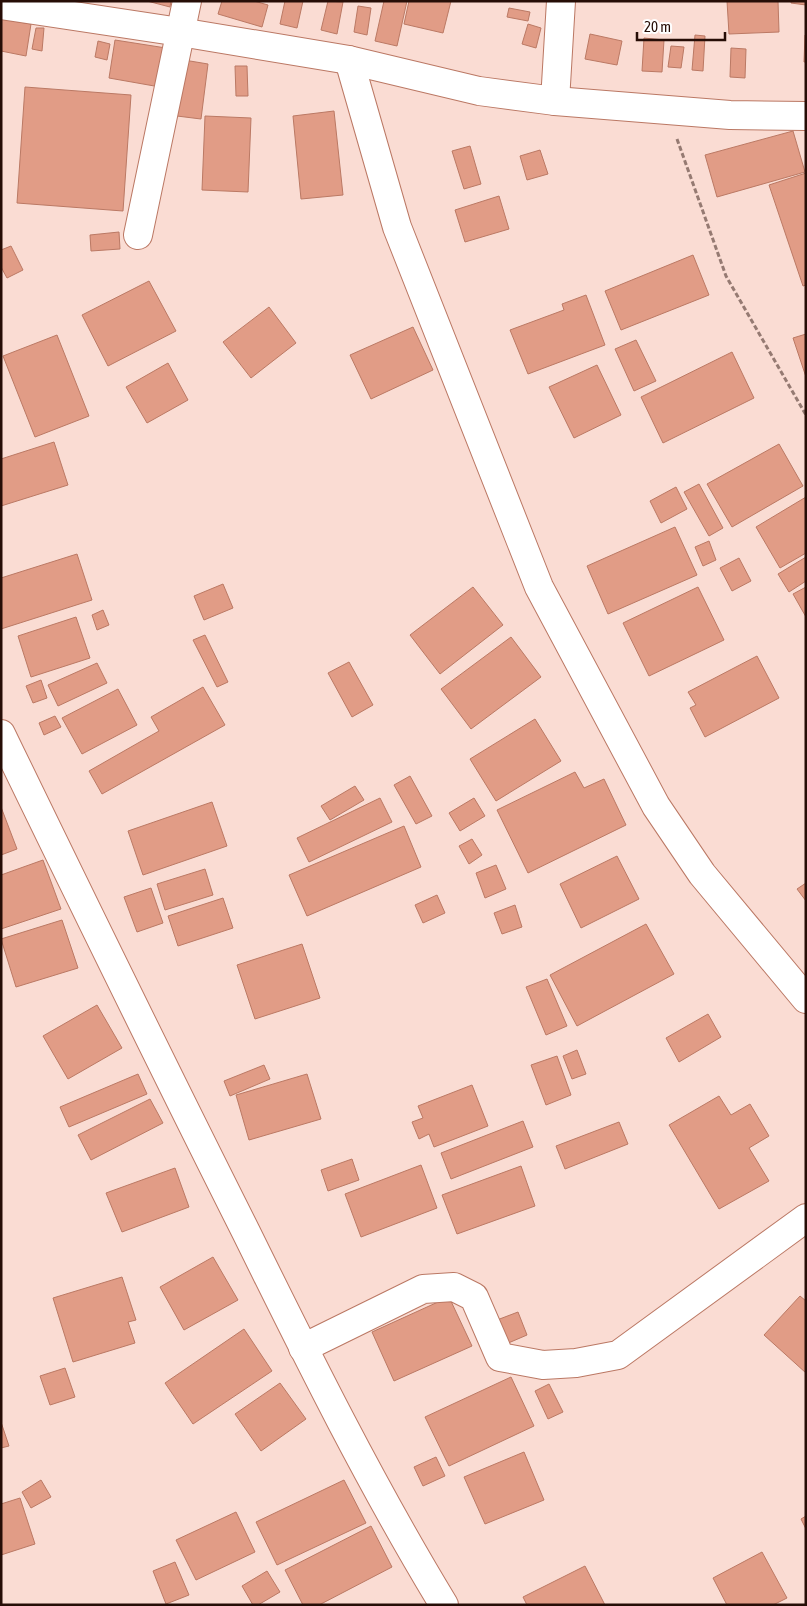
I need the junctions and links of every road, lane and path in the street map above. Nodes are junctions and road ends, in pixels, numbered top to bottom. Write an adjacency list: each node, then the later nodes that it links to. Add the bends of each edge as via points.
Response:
1 (187, 1): 4 (street)
2 (561, 1): 6 (street)
3 (1, 5): 4 (street)
4 (180, 32): 5 (street); 9 (street)
5 (349, 60): 6 (street, via 479,91); 12 (street, via 397,227 539,587 656,806 702,874)
6 (555, 101): 7 (street)
7 (667, 110): 8 (street, via 730,116); 10 (path, via 726,276)
8 (806, 116)
9 (138, 235)
10 (806, 415)
11 (1, 734): 14 (street)
12 (806, 999)
13 (806, 1218): 14 (street, via 618,1355 543,1365 500,1357 474,1297 454,1287 423,1289)
14 (303, 1348): 15 (street, via 409,1548)
15 (444, 1605)

